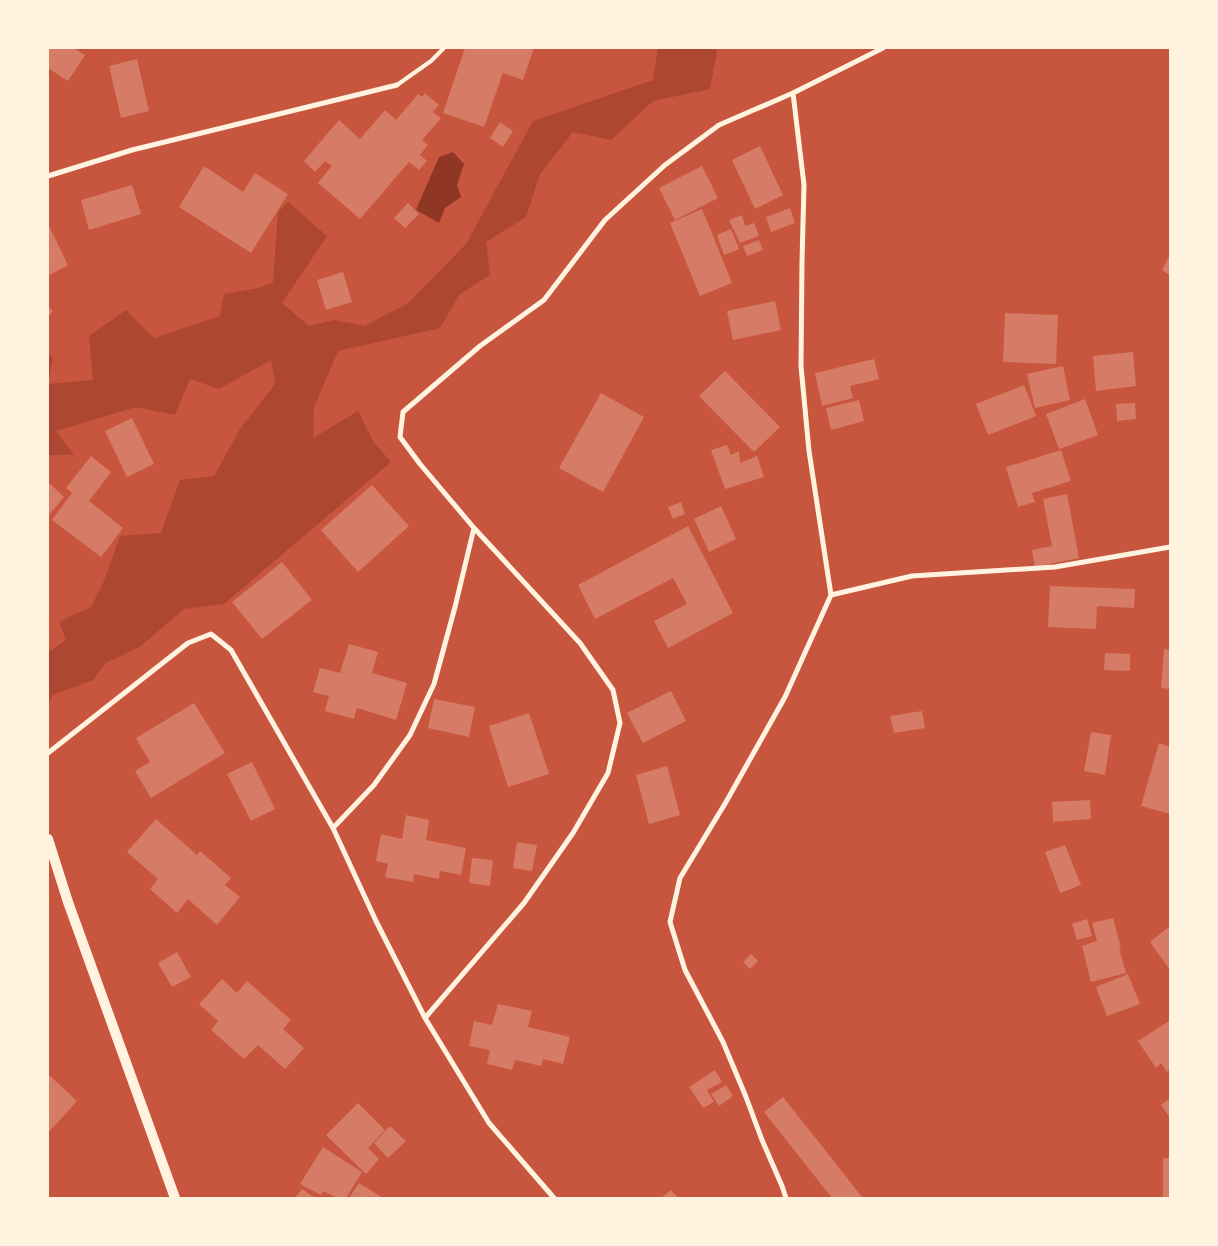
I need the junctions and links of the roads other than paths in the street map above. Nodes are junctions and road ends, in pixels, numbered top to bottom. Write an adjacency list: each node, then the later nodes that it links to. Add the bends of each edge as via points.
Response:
1 (444, 48): 3 (lane)
2 (883, 48): 4 (street)
3 (397, 85): 5 (street, via 132,150)
4 (793, 93): 6 (street, via 719,125 665,165 605,220 544,300 480,346 403,412 400,437); 8 (street, via 804,185 801,366 809,451)
5 (48, 176)
6 (474, 528): 10 (street, via 434,684 410,735 374,785); 12 (street, via 580,643 614,690 620,723 608,773 573,833 524,902)
7 (1170, 548): 8 (street, via 1056,567 912,576)
8 (832, 595): 15 (street, via 785,697 680,878 670,922 685,970 723,1042)
9 (48, 753): 10 (street, via 188,644 211,634 231,650)
10 (333, 828): 12 (street)
11 (48, 839): 13 (main road)
12 (425, 1018): 14 (street, via 489,1123)
13 (175, 1198)
14 (554, 1198)
15 (786, 1198)

